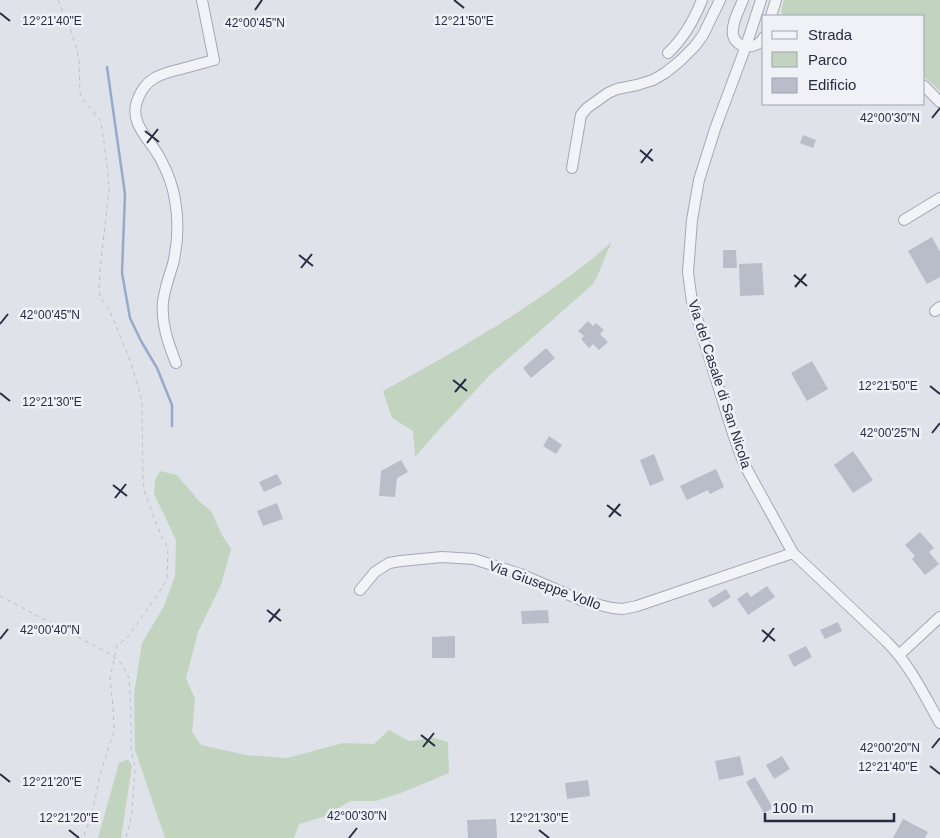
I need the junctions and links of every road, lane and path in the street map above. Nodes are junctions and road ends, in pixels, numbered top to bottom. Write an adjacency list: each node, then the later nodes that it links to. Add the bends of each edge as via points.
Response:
1 (58, 0): 24 (path, via 77,50 80,94 101,121 109,190 99,292 130,360 139,389 145,494 168,548 167,578 128,638 117,645)
2 (202, 0): 18 (street, via 214,60 154,78 142,91 136,108 139,127 155,149 169,178 176,207 177,242 163,307 165,330)
3 (702, 0): 12 (street, via 687,31)
4 (720, 0): 15 (street, via 695,46 666,73 653,80 617,89 587,108 582,115)
5 (743, 0): 11 (street, via 733,33 735,39)
6 (761, 0): 9 (street, Via del Casale di San Nicola)
7 (776, 0): 8 (street)
8 (771, 15)
9 (759, 18): 11 (street, Via del Casale di San Nicola)
10 (762, 40): 11 (street, via 759,44)
11 (746, 46): 19 (street, Via del Casale di San Nicola, via 699,180 688,272 692,302 744,464)
12 (668, 54)
13 (925, 87): 14 (street)
14 (940, 102)
15 (572, 168)
16 (940, 198): 17 (street)
17 (904, 220)
18 (176, 363)
19 (793, 553): 20 (street, Via Giuseppe Vollo, via 623,609 583,601 523,575 474,559 442,557 393,562 375,572); 23 (street, Via del Casale di San Nicola)
20 (360, 590)
21 (0, 596): 24 (path)
22 (940, 617): 23 (street)
23 (899, 655): 25 (street, Via del Casale di San Nicola)
24 (114, 658): 26 (path, via 110,679 114,732); 27 (path, via 122,664 129,678 131,750 135,767 132,813)
25 (939, 719)
26 (82, 838)
27 (126, 838)

